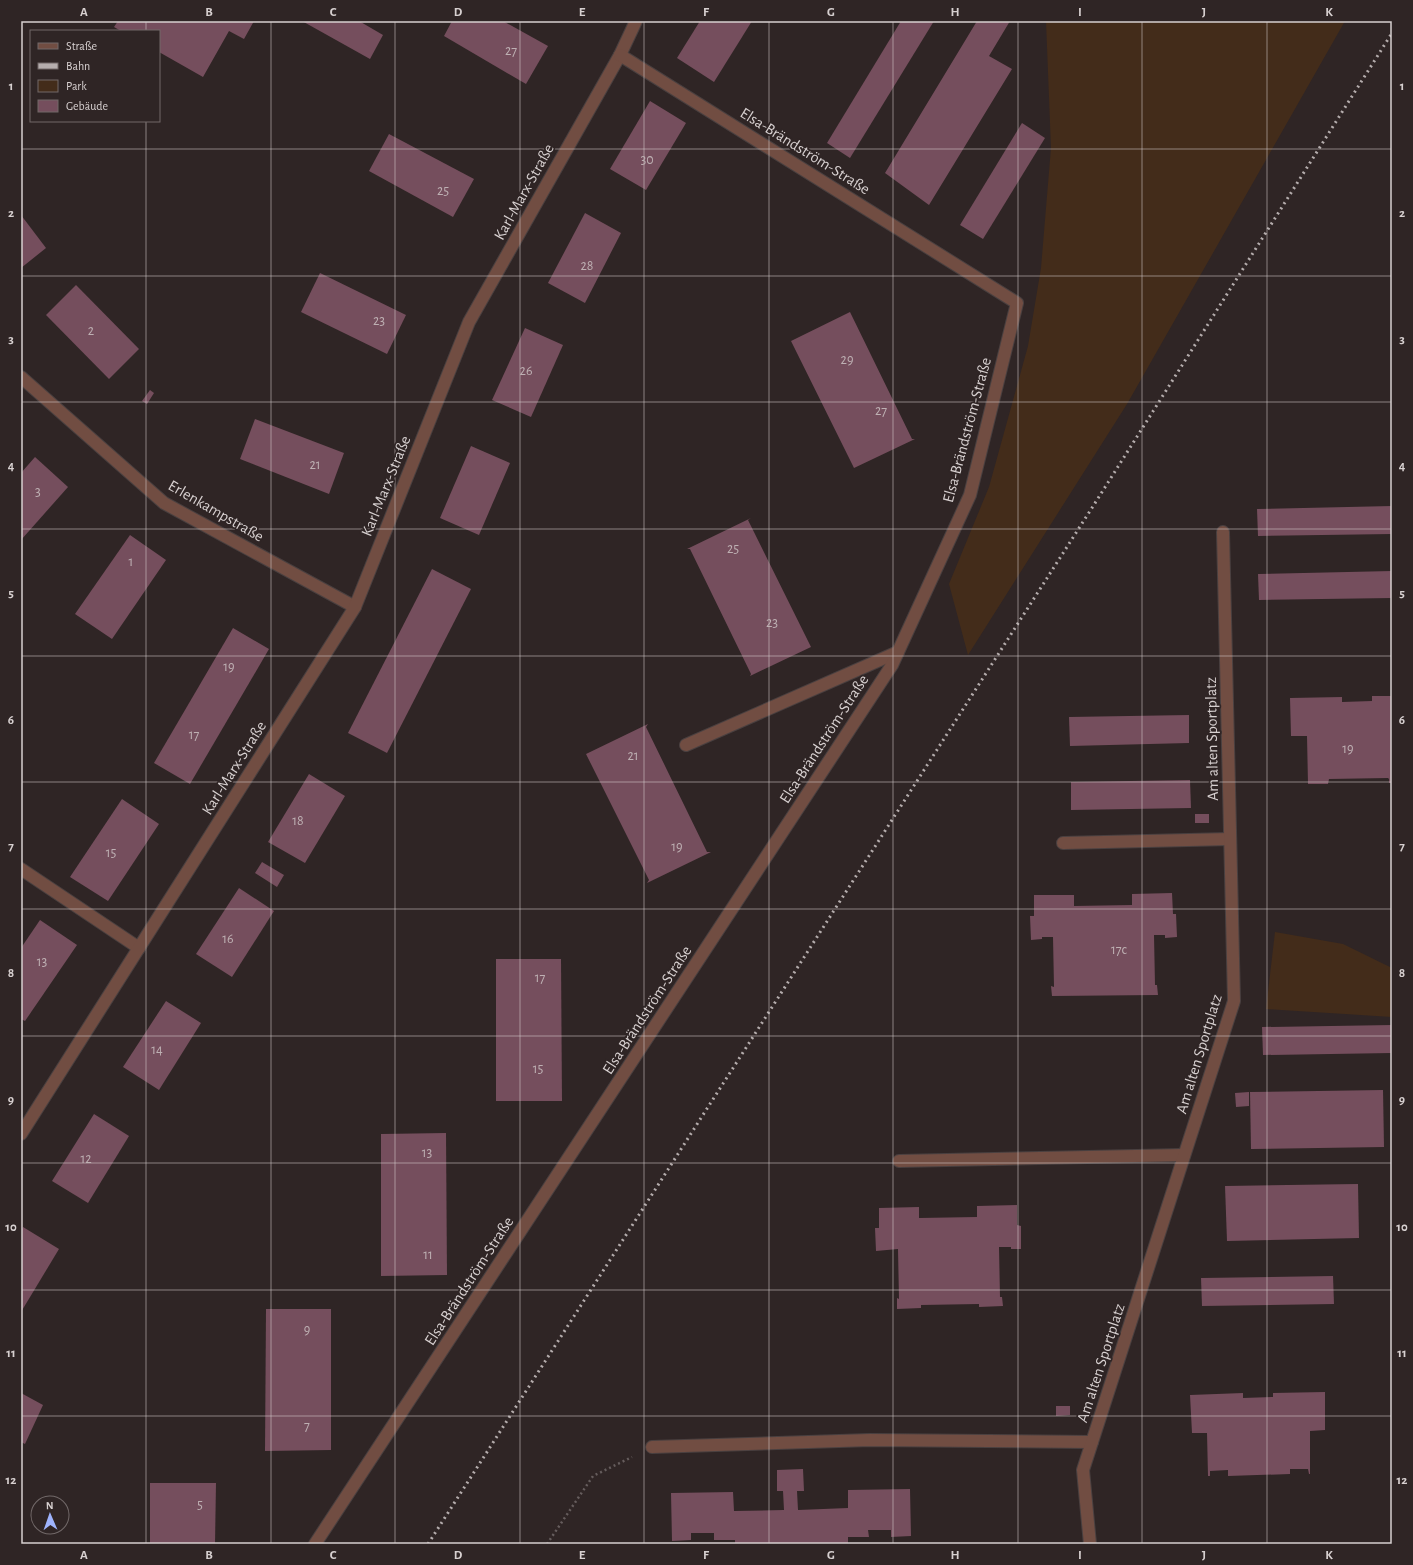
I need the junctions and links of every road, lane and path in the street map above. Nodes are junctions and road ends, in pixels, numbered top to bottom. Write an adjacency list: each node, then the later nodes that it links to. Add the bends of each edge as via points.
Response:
1 (636, 21): 2 (street, Karl-Marx-Straße)
2 (620, 55): 5 (street, Karl-Marx-Straße, via 469,322); 6 (street, Elsa-Brändström-Straße, via 1017,303 970,495)
3 (21, 376): 5 (street, Erlenkampstraße, via 164,503)
4 (1223, 532): 8 (street, Am alten Sportplatz)
5 (355, 607): 11 (street, Karl-Marx-Straße)
6 (898, 652): 7 (street); 17 (street, Elsa-Brändström-Straße, via 892,665)
7 (686, 745)
8 (1230, 840): 9 (street); 13 (street, Am alten Sportplatz, via 1234,1001)
9 (1063, 843)
10 (21, 869): 11 (street)
11 (139, 948): 12 (street, Karl-Marx-Straße)
12 (21, 1134)
13 (1184, 1155): 14 (street); 15 (street, Am alten Sportplatz)
14 (899, 1161)
15 (1092, 1442): 16 (street, via 870,1440); 19 (street, Am alten Sportplatz, via 1083,1470)
16 (652, 1448): 18 (path, via 593,1476)
17 (315, 1544)
18 (547, 1544)
19 (1090, 1544)

